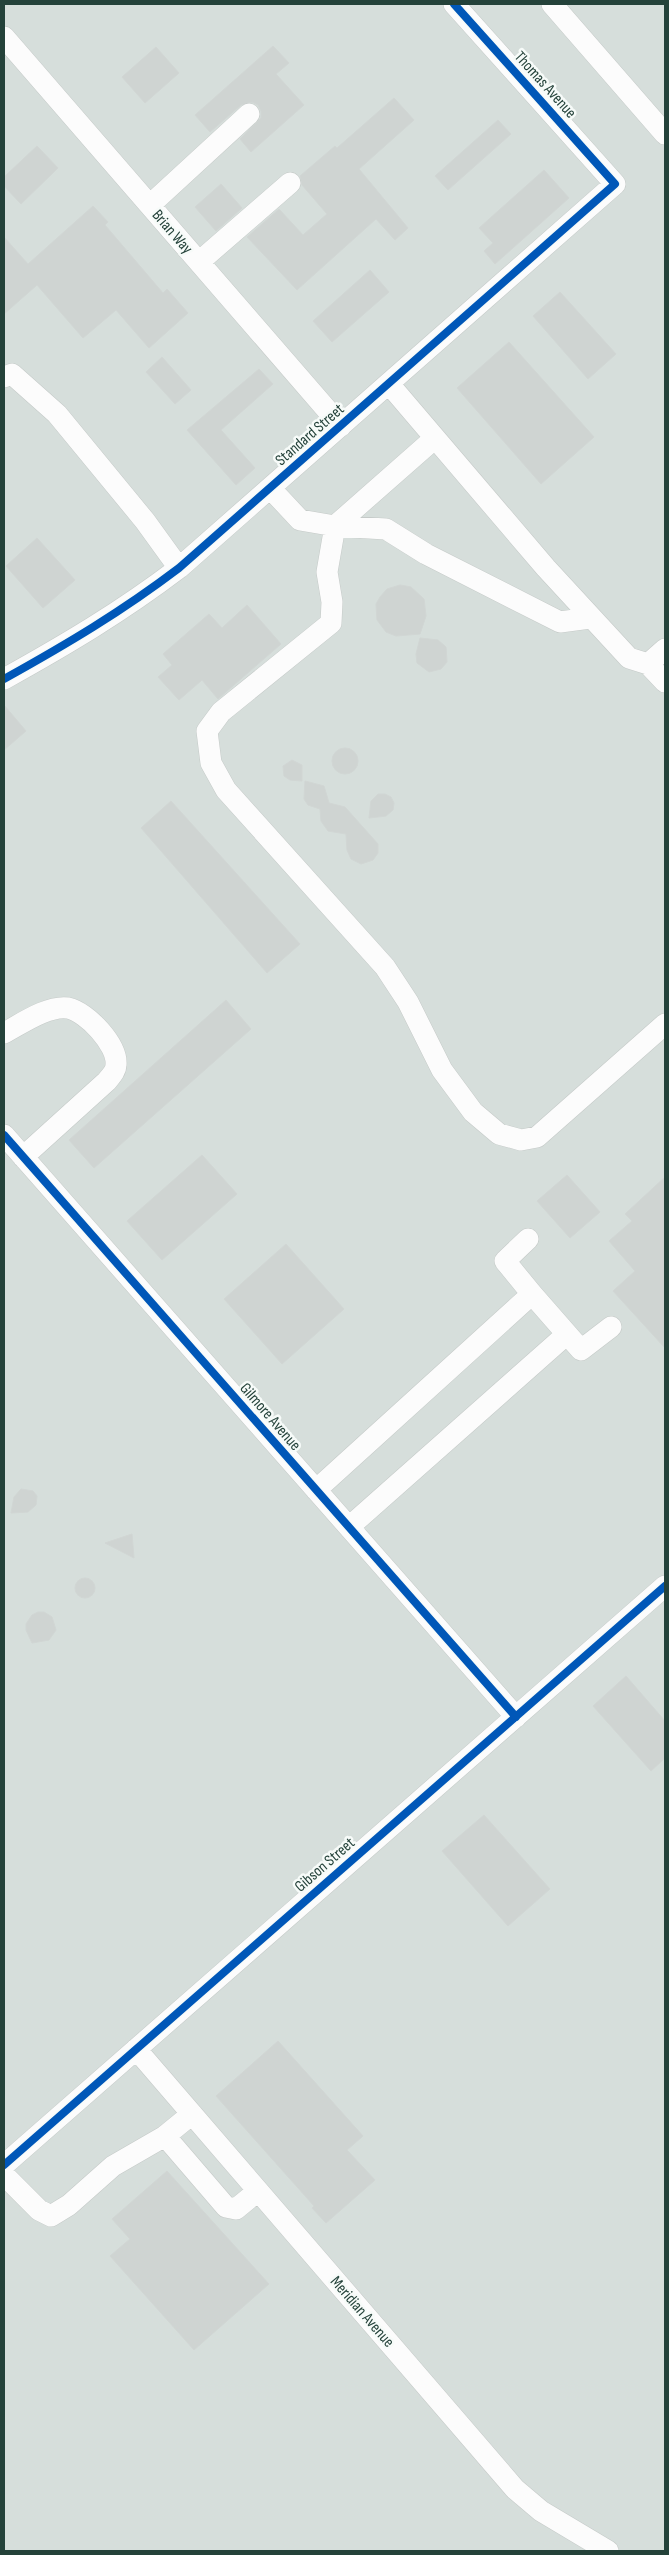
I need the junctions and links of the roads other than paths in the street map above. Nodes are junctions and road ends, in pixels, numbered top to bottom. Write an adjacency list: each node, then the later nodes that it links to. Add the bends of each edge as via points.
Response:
1 (454, 4): 7 (street, Thomas Avenue)
2 (552, 4): 5 (street)
3 (4, 37): 8 (street, Brian Way)
4 (249, 114): 8 (street)
5 (665, 134)
6 (290, 183): 9 (street)
7 (615, 184): 11 (street, Standard Street)
8 (150, 205): 9 (street, Brian Way)
9 (199, 262): 12 (street, Brian Way)
10 (6, 370): 16 (street, via 57,414 146,521)
11 (389, 384): 12 (street, Standard Street); 13 (street)
12 (341, 426): 14 (street, Standard Street)
13 (435, 438): 15 (street); 17 (street)
14 (270, 488): 15 (street, via 300,520); 16 (street, Standard Street)
15 (335, 526): 17 (street, via 386,529 426,554 560,622); 22 (street, via 327,572 332,602 331,623 221,712 207,732 211,763 226,790 385,967 408,1002 442,1070 473,1112 499,1134 521,1140 537,1137)
16 (179, 568): 20 (street, Standard Street, via 85,634)
17 (590, 618): 19 (street, via 629,658)
18 (665, 649): 19 (street)
19 (648, 664): 21 (street)
20 (4, 679)
21 (665, 682)
22 (665, 1024)
23 (4, 1033): 25 (street, via 47,1012 68,1008 98,1028 110,1042 116,1060 114,1074)
24 (4, 1135): 25 (street, Gilmore Avenue)
25 (23, 1157): 30 (street, Gilmore Avenue)
26 (528, 1239): 27 (street, via 505,1261)
27 (532, 1294): 29 (street); 30 (street)
28 (611, 1327): 29 (street, via 582,1350)
29 (567, 1334): 31 (street)
30 (316, 1490): 31 (street, Gilmore Avenue)
31 (349, 1528): 33 (street, Gilmore Avenue)
32 (665, 1586): 33 (street, Gibson Street)
33 (516, 1717): 34 (street, Gibson Street)
34 (136, 2049): 35 (street, Meridian Avenue); 37 (street, Gibson Street)
35 (192, 2114): 36 (street); 39 (street, Meridian Avenue)
36 (165, 2136): 38 (street, via 113,2166 52,2216 39,2210); 39 (street, via 226,2206 236,2209)
37 (4, 2165)
38 (4, 2174)
39 (258, 2191): 40 (street, Meridian Avenue, via 515,2489 541,2511)
40 (608, 2551)

